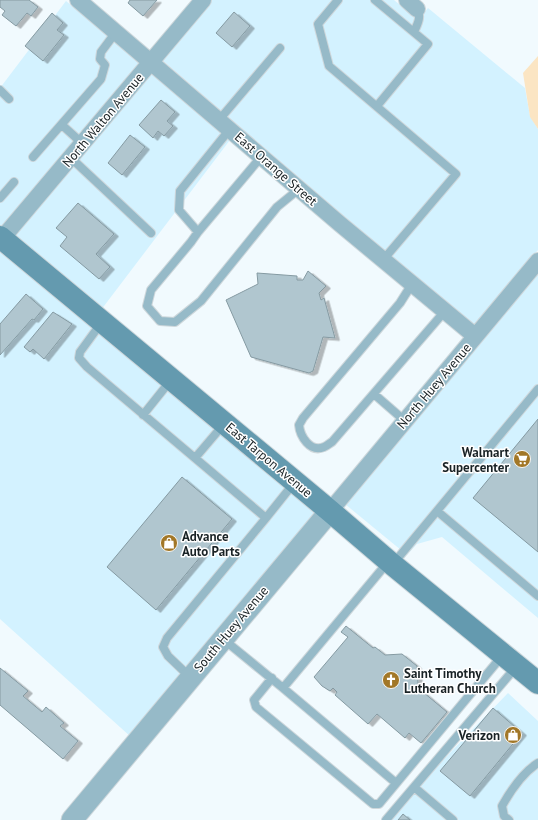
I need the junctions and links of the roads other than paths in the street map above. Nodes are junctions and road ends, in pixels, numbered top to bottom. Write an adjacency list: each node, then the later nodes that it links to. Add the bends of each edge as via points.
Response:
1 (78, 0): 6 (street, East Orange Street)
2 (202, 0): 9 (street, North Walton Avenue)
3 (338, 0): 12 (lane, via 318,24 329,66)
4 (375, 0): 7 (lane)
5 (412, 5): 7 (lane, via 420,13)
6 (116, 32): 9 (street, East Orange Street); 13 (lane, via 101,52 100,59 105,65 101,79)
7 (414, 32): 12 (lane, via 428,44)
8 (280, 48): 14 (lane)
9 (151, 62): 14 (street, East Orange Street); 15 (street, North Walton Avenue)
10 (0, 90): 11 (lane)
11 (9, 99)
12 (377, 106): 25 (lane, via 456,174)
13 (62, 125): 15 (lane); 17 (lane)
14 (224, 125): 16 (street, East Orange Street); 22 (lane, via 180,191 179,210)
15 (83, 144): 18 (street, North Walton Avenue)
16 (261, 156): 20 (street, East Orange Street); 22 (lane)
17 (33, 157)
18 (71, 158): 23 (lane); 24 (street, North Walton Avenue)
19 (14, 182): 21 (lane)
20 (299, 189): 22 (lane, via 277,207 201,301 175,322 160,321 148,306 151,290); 25 (street, East Orange Street)
21 (0, 198)
22 (198, 232)
23 (151, 233)
24 (1, 239): 29 (main road, East Tarpon Avenue)
25 (383, 260): 27 (street, East Orange Street)
26 (538, 261): 30 (street, North Huey Avenue)
27 (412, 284): 28 (street, East Orange Street); 33 (lane, via 400,303 299,425 303,438 310,446 324,447 332,442)
28 (445, 311): 30 (street, East Orange Street); 33 (lane)
29 (102, 322): 31 (main road, East Tarpon Avenue); 34 (lane, via 80,352 79,358)
30 (475, 336): 35 (street, North Huey Avenue)
31 (172, 379): 34 (lane); 36 (main road, East Tarpon Avenue)
32 (538, 389): 40 (lane)
33 (374, 394): 35 (lane)
34 (143, 415): 37 (lane)
35 (405, 421): 39 (street, North Huey Avenue)
36 (225, 423): 37 (lane); 38 (main road, East Tarpon Avenue)
37 (195, 458): 41 (lane)
38 (295, 482): 39 (main road, East Tarpon Avenue); 41 (lane)
39 (330, 510): 42 (main road, East Tarpon Avenue); 44 (street, South Huey Avenue)
40 (437, 511): 42 (lane); 43 (lane)
41 (266, 518): 46 (lane, via 167,638 163,647 168,656)
42 (390, 563): 45 (main road, East Tarpon Avenue); 49 (lane)
43 (538, 596)
44 (223, 639): 46 (street, South Huey Avenue); 47 (lane)
45 (510, 661): 48 (main road, East Tarpon Avenue); 51 (lane); 52 (lane)
46 (190, 677): 53 (street, South Huey Avenue)
47 (272, 678): 49 (lane); 51 (lane, via 254,700 256,707 373,804 379,804)
48 (538, 683)
49 (283, 688): 51 (lane)
50 (538, 763): 56 (lane, via 529,769 502,806 504,816)
51 (396, 783)
52 (414, 787): 54 (lane); 55 (lane)
53 (72, 820)
54 (386, 820)
55 (453, 820)
56 (509, 820)

